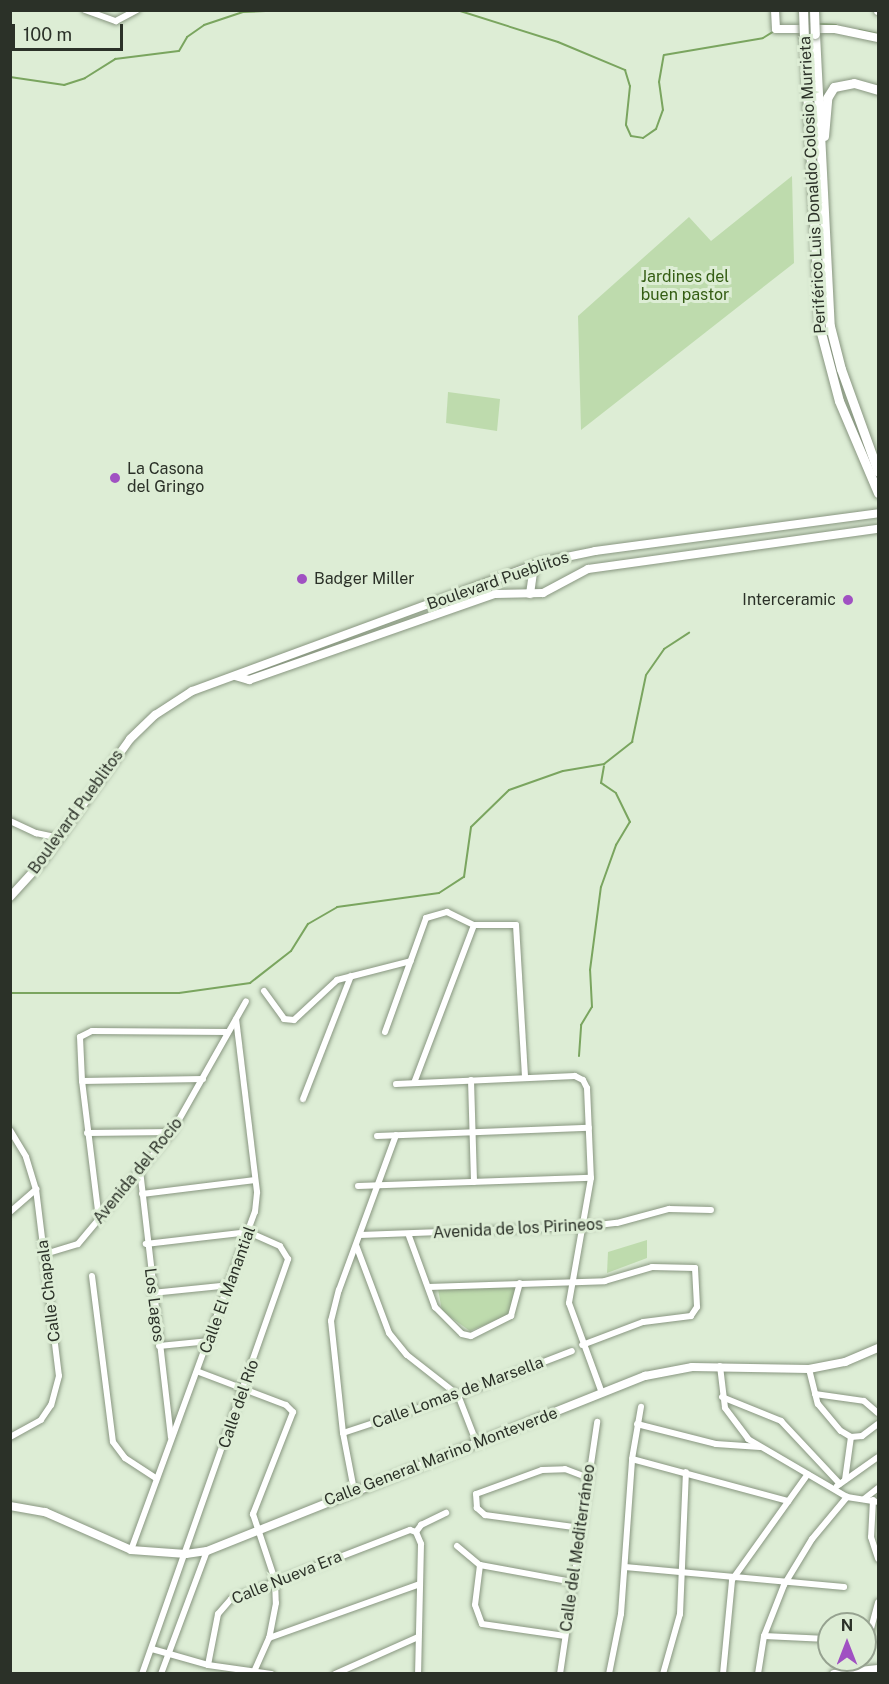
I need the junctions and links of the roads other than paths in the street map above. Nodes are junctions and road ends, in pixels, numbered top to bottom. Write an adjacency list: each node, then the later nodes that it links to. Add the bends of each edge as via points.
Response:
1 (85, 10): 2 (street, via 117,21)
2 (137, 10)
3 (775, 10): 6 (street, via 776,29 835,28)
4 (803, 10): 10 (main road, Periférico Luis Donaldo Colosio Murrieta, bridge, via 820,329 844,415)
5 (814, 10): 8 (main road, Periférico Luis Donaldo Colosio Murrieta, bridge)
6 (879, 38)
7 (879, 90): 8 (main road, via 854,83 840,84 830,91)
8 (821, 180): 9 (main road, Periférico Luis Donaldo Colosio Murrieta, via 835,351)
9 (879, 472)
10 (879, 493)
11 (879, 513): 13 (street, Boulevard Pueblitos)
12 (879, 529): 15 (street, Boulevard Pueblitos)
13 (772, 530): 14 (street, Boulevard Pueblitos); 15 (street, via 766,537)
14 (734, 534): 16 (street, via 740,539); 17 (street, Boulevard Pueblitos, via 595,550)
15 (774, 543): 16 (street, Boulevard Pueblitos)
16 (737, 548): 18 (street, Boulevard Pueblitos, via 588,569 552,589)
17 (534, 565): 18 (street); 19 (street, Boulevard Pueblitos)
18 (530, 594): 20 (street, Boulevard Pueblitos, via 495,594)
19 (376, 623): 20 (street); 21 (street, Boulevard Pueblitos, via 245,669)
20 (381, 636): 21 (street, Boulevard Pueblitos, via 249,680)
21 (235, 676): 23 (street, Boulevard Pueblitos, via 192,691 154,715 108,765)
22 (10, 821): 23 (street)
23 (58, 838): 24 (street, Boulevard Pueblitos)
24 (10, 897)
25 (474, 925): 26 (street, via 447,912 432,914 426,918); 33 (street, via 516,925); 37 (street)
26 (411, 961): 27 (street); 32 (street)
27 (351, 976): 28 (street, via 319,994 294,1020 284,1019); 39 (street)
28 (264, 991)
29 (246, 1001): 30 (street, Avenida del Rocío)
30 (236, 1019): 31 (street, Avenida del Rocío); 49 (street, Calle El Manantial)
31 (228, 1032): 34 (street, Avenida del Rocío); 36 (street, via 83,1033)
32 (385, 1032)
33 (525, 1078): 35 (street); 40 (street, via 576,1076 583,1080)
34 (203, 1079): 36 (street); 43 (street, Avenida del Rocío)
35 (471, 1080): 37 (street); 44 (street)
36 (82, 1081): 42 (street)
37 (414, 1083): 38 (street)
38 (396, 1084)
39 (303, 1099)
40 (589, 1128): 44 (street); 48 (street)
41 (10, 1130): 53 (street, Calle Chapala, via 26,1157)
42 (87, 1132): 43 (street); 57 (street)
43 (172, 1132): 47 (street, Avenida del Rocío)
44 (473, 1132): 45 (street); 50 (street)
45 (396, 1135): 46 (street); 51 (street)
46 (376, 1136)
47 (140, 1170): 54 (street, Los Lagos); 57 (street, Avenida del Rocío)
48 (591, 1178): 50 (street); 58 (street)
49 (255, 1180): 54 (street); 59 (street, Calle El Manantial, via 257,1202)
50 (474, 1182): 51 (street)
51 (379, 1185): 52 (street); 60 (street)
52 (358, 1186)
53 (36, 1189): 56 (street); 64 (street, Calle Chapala)
54 (142, 1194): 62 (street, Los Lagos)
55 (711, 1210): 58 (street, Avenida de los Pirineos, via 669,1209 617,1223)
56 (10, 1212)
57 (99, 1219): 64 (street, Avenida del Rocío, via 73,1248)
58 (582, 1227): 61 (street, Avenida de los Pirineos); 66 (street)
59 (249, 1232): 62 (street); 68 (street, Calle El Manantial); 79 (street, Calle del Río, via 286,1253 286,1267)
60 (360, 1235): 61 (street, Avenida de los Pirineos); 63 (street)
61 (410, 1236): 69 (street)
62 (146, 1244): 70 (street, Los Lagos)
63 (356, 1245): 82 (street, via 395,1343); 89 (street, via 331,1321)
64 (45, 1254): 90 (street, Calle Chapala, via 59,1376 57,1390 41,1419)
65 (92, 1276): 99 (street, via 113,1442 125,1458)
66 (570, 1282): 67 (street); 73 (street, via 569,1303); 73 (street, via 605,1281 652,1267 694,1268 697,1308 691,1316 643,1322)
67 (520, 1283): 69 (street); 69 (street, via 511,1317 471,1336 462,1334 440,1314)
68 (231, 1285): 70 (street); 71 (street, Calle El Manantial)
69 (428, 1287)
70 (152, 1293): 72 (street, Los Lagos)
71 (210, 1341): 72 (street); 78 (street, Calle El Manantial)
72 (159, 1346): 92 (street, Los Lagos)
73 (582, 1346): 80 (street)
74 (879, 1348): 77 (street, Calle General Marino Monteverde, via 845,1362)
75 (572, 1351): 82 (street, Calle Lomas de Marsella)
76 (720, 1366): 77 (street, Calle General Marino Monteverde); 80 (street, Calle General Marino Monteverde, via 676,1368); 83 (street)
77 (808, 1369): 81 (street)
78 (199, 1372): 79 (street); 92 (street, Calle El Manantial)
79 (244, 1389): 112 (street, via 293,1412 256,1503); 117 (street, Calle del Río)
80 (602, 1392): 93 (street, Calle General Marino Monteverde)
81 (815, 1394): 85 (street, via 864,1401); 91 (street, via 830,1423)
82 (458, 1395): 89 (street, Calle Lomas de Marsella); 93 (street)
83 (722, 1397): 94 (street, via 728,1417); 101 (street, via 781,1421)
84 (641, 1407): 87 (street)
85 (879, 1413)
86 (597, 1422): 100 (street, Calle del Mediterráneo)
87 (638, 1424): 94 (street, via 716,1444); 96 (street)
88 (879, 1424): 91 (street, via 869,1434)
89 (343, 1433): 103 (street)
90 (10, 1437)
91 (851, 1437): 101 (street)
92 (172, 1440): 99 (street, Calle El Manantial)
93 (477, 1444): 103 (street, Calle General Marino Monteverde)
94 (762, 1447): 98 (street)
95 (879, 1457): 101 (street)
96 (632, 1459): 97 (street); 120 (street)
97 (686, 1472): 108 (street); 121 (street)
98 (808, 1474): 104 (street); 108 (street)
99 (156, 1478): 115 (street, Calle El Manantial)
100 (589, 1478): 111 (street, Calle del Mediterráneo); 111 (street, via 565,1469 542,1470 476,1494 477,1508 485,1515)
101 (842, 1482): 104 (street)
102 (879, 1488): 106 (street)
103 (354, 1490): 112 (street, Calle General Marino Monteverde)
104 (833, 1490): 105 (street)
105 (847, 1497): 106 (street); 126 (street, via 812,1539)
106 (864, 1499): 107 (street)
107 (876, 1501): 118 (street, via 871,1537)
108 (788, 1502): 123 (street)
109 (10, 1506): 115 (street, Calle General Marino Monteverde, via 45,1512)
110 (446, 1513): 113 (street, Calle Nueva Era)
111 (581, 1528): 124 (street, Calle del Mediterráneo)
112 (256, 1530): 116 (street, Calle General Marino Monteverde); 122 (street)
113 (413, 1531): 122 (street, Calle Nueva Era); 125 (street, via 421,1544)
114 (457, 1546): 119 (street)
115 (131, 1550): 117 (street, Calle General Marino Monteverde)
116 (207, 1551): 117 (street, Calle General Marino Monteverde); 134 (street)
117 (186, 1554): 133 (street, Calle del Río)
118 (879, 1559)
119 (480, 1565): 124 (street); 128 (street, via 475,1605 482,1624)
120 (625, 1567): 121 (street); 144 (street)
121 (680, 1572): 123 (street); 145 (street, via 678,1628)
122 (275, 1580): 131 (street, via 276,1604); 135 (street, Calle Nueva Era, via 224,1605 218,1614)
123 (732, 1580): 126 (street); 146 (street)
124 (573, 1582): 128 (street, Calle del Mediterráneo)
125 (420, 1584): 130 (street); 131 (street)
126 (784, 1585): 127 (street); 129 (street)
127 (844, 1587)
128 (566, 1636): 143 (street, Calle del Mediterráneo)
129 (764, 1636): 132 (street); 147 (street)
130 (418, 1637): 141 (street); 142 (street)
131 (269, 1638): 137 (street)
132 (817, 1639)
133 (152, 1649): 134 (street); 138 (street, Calle del Río)
134 (169, 1655): 135 (street); 139 (street)
135 (208, 1665): 137 (street)
136 (879, 1669): 148 (street)
137 (255, 1672): 140 (street)
138 (142, 1674)
139 (161, 1674)
140 (270, 1674)
141 (335, 1674)
142 (418, 1674)
143 (560, 1674)
144 (609, 1674)
145 (663, 1674)
146 (723, 1674)
147 (758, 1674)
148 (834, 1674)

